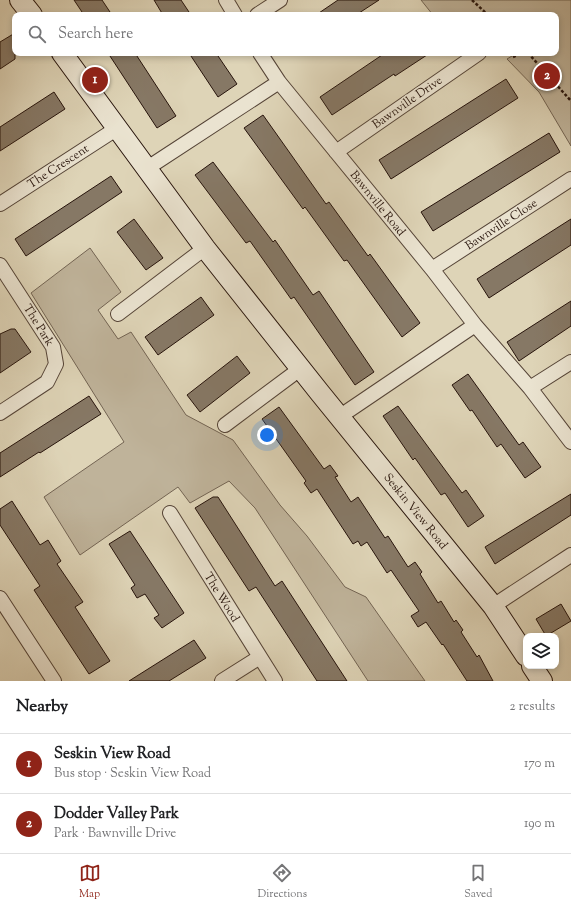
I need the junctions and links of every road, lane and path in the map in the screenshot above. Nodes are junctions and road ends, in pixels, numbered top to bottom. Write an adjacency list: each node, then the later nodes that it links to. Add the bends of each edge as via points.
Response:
1 (20, 0): 5 (street)
2 (226, 0): 6 (street)
3 (280, 0): 7 (street)
4 (472, 0): 8 (path)
5 (30, 12)
6 (233, 12)
7 (262, 12)
8 (485, 12)
9 (64, 56): 17 (street, Seskin View Road)
10 (262, 56): 15 (street, Bawnville Road)
11 (475, 56): 18 (street, Bawnville Drive)
12 (517, 56): 14 (path)
13 (531, 56): 16 (path)
14 (513, 58)
15 (279, 82): 18 (street, Bawnville Road); 19 (street)
16 (571, 101)
17 (116, 129): 19 (street, Seskin View Road); 21 (street, The Crescent)
18 (336, 152): 24 (street, Bawnville Road)
19 (146, 169): 22 (street, Seskin View Road)
20 (571, 179): 24 (street, Bawnville Close)
21 (0, 204)
22 (205, 248): 25 (street); 28 (street, Seskin View Road)
23 (0, 265): 30 (street, The Park, via 53,347 56,364 47,382)
24 (432, 269): 26 (street, Bawnville Road)
25 (118, 314)
26 (475, 325): 29 (street, Bawnville Road); 31 (street)
27 (571, 362): 29 (street)
28 (300, 370): 31 (street, Seskin View Road); 32 (street)
29 (530, 388): 33 (street, Bawnville Road)
30 (0, 413)
31 (340, 417): 37 (street, Seskin View Road)
32 (225, 424)
33 (571, 442)
34 (170, 513): 40 (street, The Wood)
35 (571, 555): 37 (street)
36 (0, 598): 38 (street)
37 (493, 606): 39 (street, Seskin View Road)
38 (5, 617): 42 (street)
39 (523, 651)
40 (260, 657): 43 (street); 44 (street, The Wood)
41 (534, 669): 45 (street)
42 (54, 681)
43 (222, 681)
44 (275, 681)
45 (542, 681)

